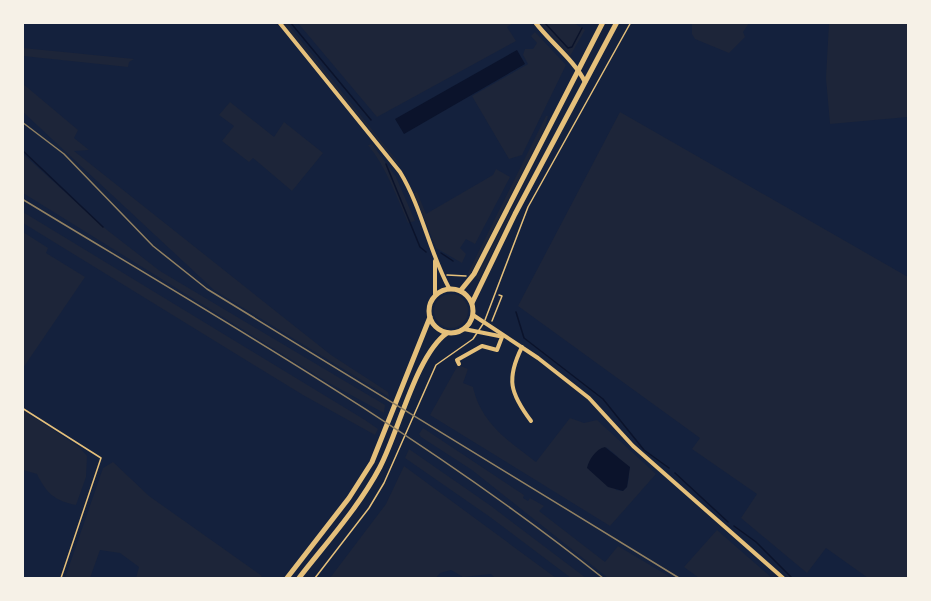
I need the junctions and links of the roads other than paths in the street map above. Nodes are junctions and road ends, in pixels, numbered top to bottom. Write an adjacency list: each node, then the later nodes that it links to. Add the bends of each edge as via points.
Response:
1 (279, 22): 9 (street, via 400,172)
2 (535, 22): 7 (street)
3 (603, 22): 7 (main road)
4 (617, 22): 6 (main road)
5 (631, 22): 16 (lane, via 528,207)
6 (592, 68): 7 (street); 8 (main road)
7 (579, 70): 8 (street); 11 (main road, via 472,279)
8 (585, 82): 13 (main road, via 514,214)
9 (435, 261): 10 (street); 12 (street)
10 (449, 288): 11 (main road); 12 (main road)
11 (461, 290): 13 (main road)
12 (435, 295): 15 (main road, via 429,306)
13 (472, 303): 14 (main road)
14 (473, 315): 16 (street); 17 (main road)
15 (430, 317): 19 (main road, via 434,326); 24 (main road, via 393,413 359,483)
16 (483, 323): 18 (lane); 20 (street)
17 (464, 329): 18 (street); 19 (main road)
18 (479, 332): 20 (street); 26 (lane, via 470,343 436,365 384,483)
19 (447, 333): 25 (main road, via 429,351 371,482)
20 (502, 337): 21 (street); 22 (street, via 497,350 482,346 457,360)
21 (522, 347): 23 (street, via 510,381); 27 (street, via 589,398 633,446)
22 (459, 364)
23 (531, 421)
24 (287, 579)
25 (299, 579)
26 (315, 579)
27 (783, 579)

